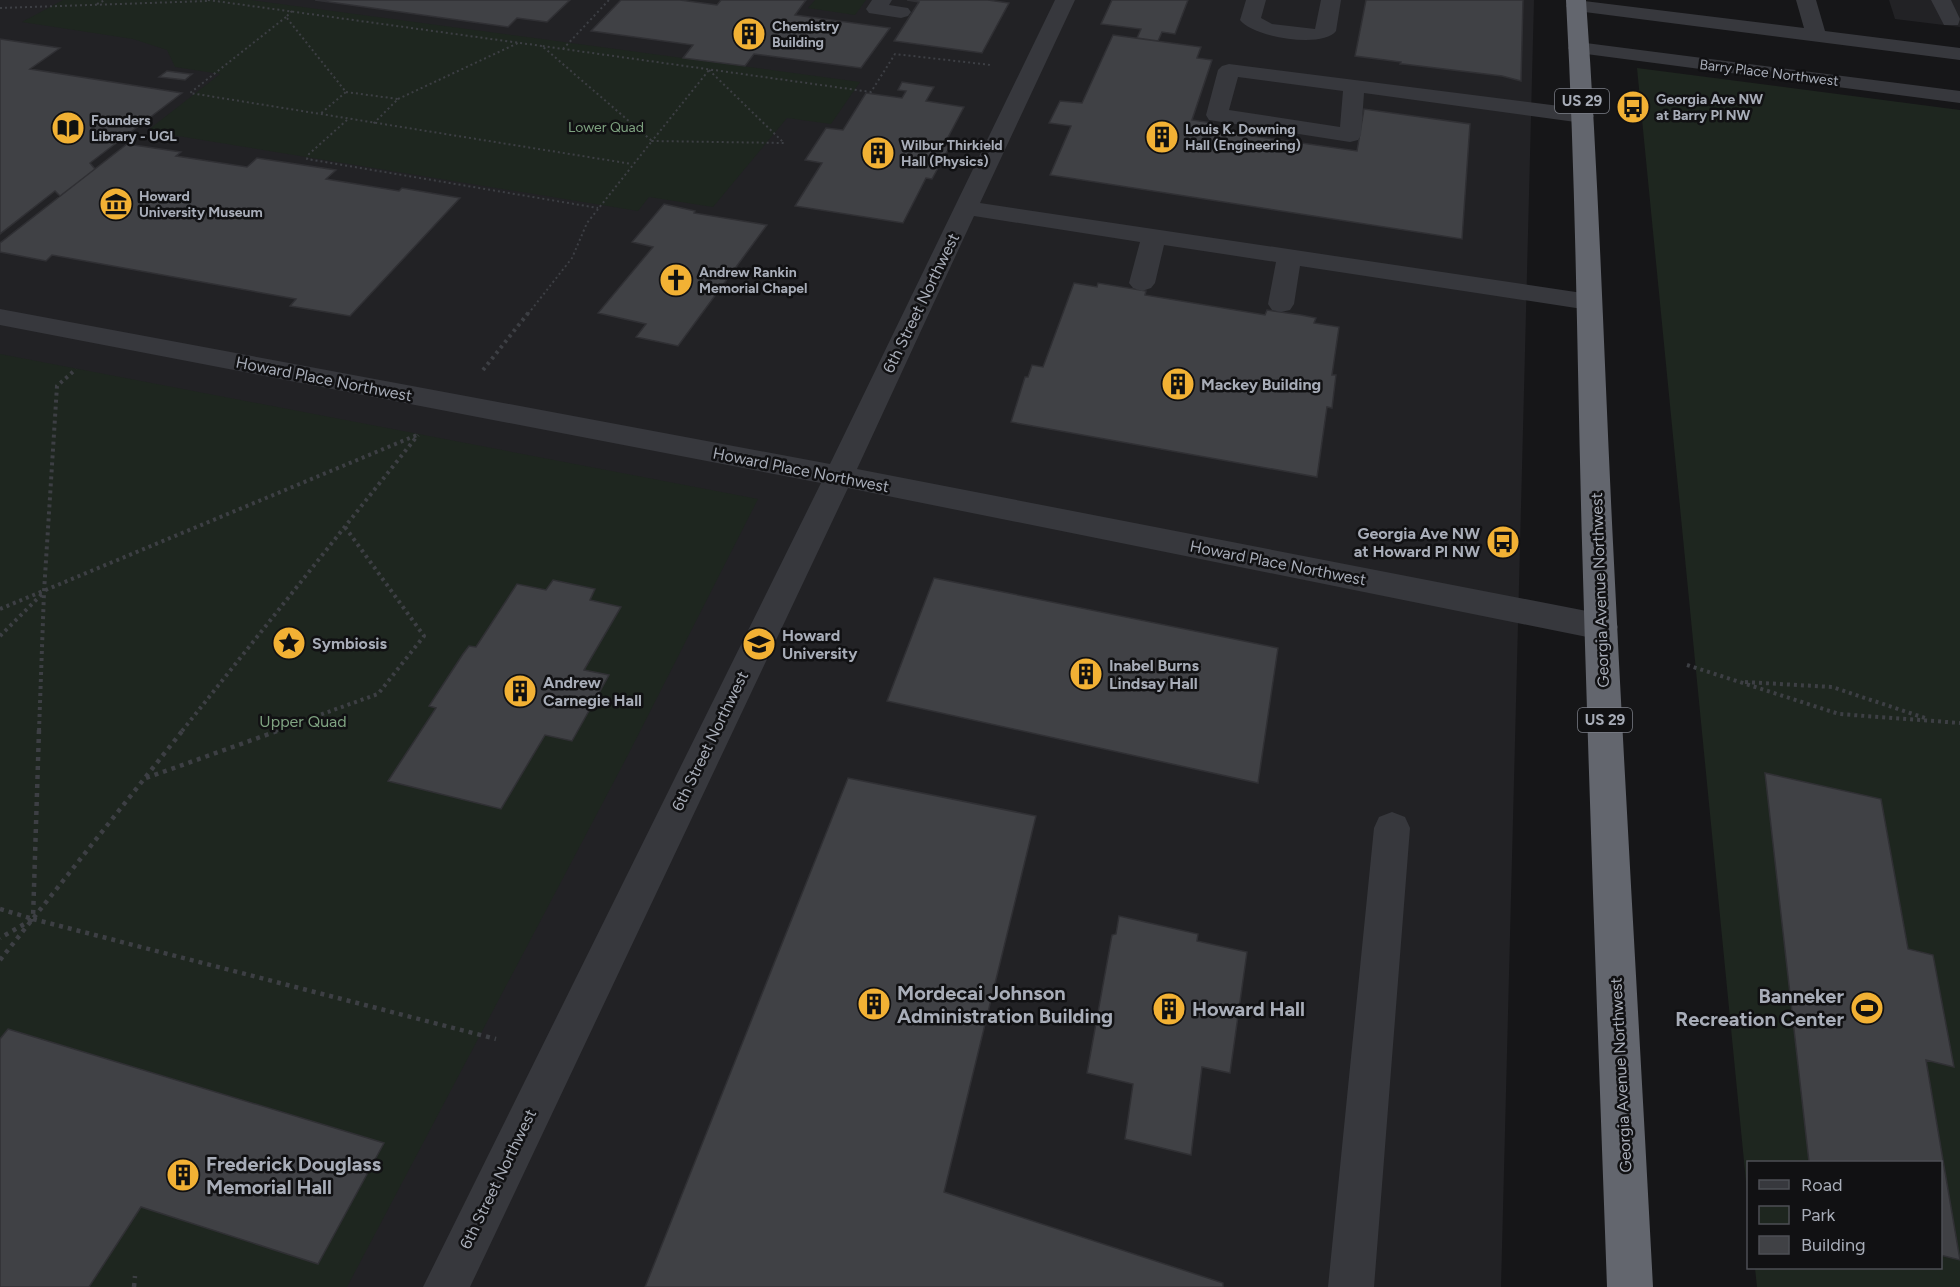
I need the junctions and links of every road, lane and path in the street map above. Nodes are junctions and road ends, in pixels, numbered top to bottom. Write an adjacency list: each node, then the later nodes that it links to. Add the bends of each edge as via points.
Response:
1 (105, 0): 11 (path)
2 (210, 0): 11 (path); 13 (path)
3 (609, 0): 21 (path)
4 (882, 0): 14 (street, via 876,9)
5 (1065, 0): 36 (street, 6th Street Northwest)
6 (1256, 0): 7 (street, via 1250,20 1267,30 1317,35 1326,31)
7 (1331, 0)
8 (1806, 0): 17 (street)
9 (1941, 0): 16 (street)
10 (1576, 3): 17 (street); 20 (highway, Georgia Avenue Northwest / US 29)
11 (97, 5): 12 (path)
12 (0, 8)
13 (293, 11): 15 (path); 18 (path)
14 (901, 12)
15 (286, 17): 26 (path); 29 (path, via 190,93)
16 (1951, 21)
17 (1816, 36): 22 (street)
18 (519, 42): 19 (path); 28 (path)
19 (542, 46): 21 (path); 33 (path)
20 (1578, 48): 27 (street, Barry Place Northwest); 30 (highway, Georgia Avenue Northwest / US 29)
21 (563, 49): 24 (path)
22 (1960, 54)
23 (999, 66): 24 (path, via 895,54 871,92)
24 (709, 70): 33 (path); 33 (path, via 784,143)
25 (1354, 86): 25 (street, via 1229,70 1217,115 1350,135); 30 (street)
26 (346, 92): 28 (path); 29 (path)
27 (1960, 97)
28 (398, 99): 32 (path)
29 (318, 116): 31 (path)
30 (1583, 116): 40 (highway, Georgia Avenue Northwest / US 29)
31 (348, 120): 32 (path); 35 (path, via 307,159)
32 (373, 124): 34 (path)
33 (652, 141): 34 (path)
34 (632, 165): 35 (path)
35 (598, 208): 44 (path, via 572,258)
36 (966, 208): 37 (street); 47 (street, 6th Street Northwest)
37 (1154, 236): 38 (street); 39 (street)
38 (1289, 256): 40 (street); 41 (street)
39 (1142, 283)
40 (1589, 302): 51 (highway, Georgia Avenue Northwest / US 29)
41 (1281, 304)
42 (1, 318): 47 (street, Howard Place Northwest)
43 (82, 363): 49 (path, via 57,386)
44 (477, 378)
45 (423, 429): 46 (path)
46 (419, 434): 48 (path); 49 (path)
47 (838, 476): 51 (street, Howard Place Northwest); 66 (street, 6th Street Northwest)
48 (345, 527): 57 (path); 57 (path, via 424,636 385,686 378,694)
49 (44, 592): 50 (path); 52 (path); 60 (path)
50 (0, 609)
51 (1602, 627): 68 (highway, Georgia Avenue Northwest / US 29)
52 (0, 636)
53 (1688, 665): 54 (path)
54 (1739, 682): 55 (path, via 1839,714); 55 (path, via 1832,687)
55 (1934, 721): 56 (path)
56 (1960, 723)
57 (145, 779): 60 (path)
58 (1392, 828): 67 (street)
59 (0, 909): 60 (path)
60 (33, 919): 61 (path); 62 (path); 63 (path)
61 (0, 938)
62 (0, 960)
63 (496, 1039)
64 (135, 1276): 65 (path)
65 (134, 1287)
66 (446, 1287)
67 (1351, 1287)
68 (1630, 1287)

